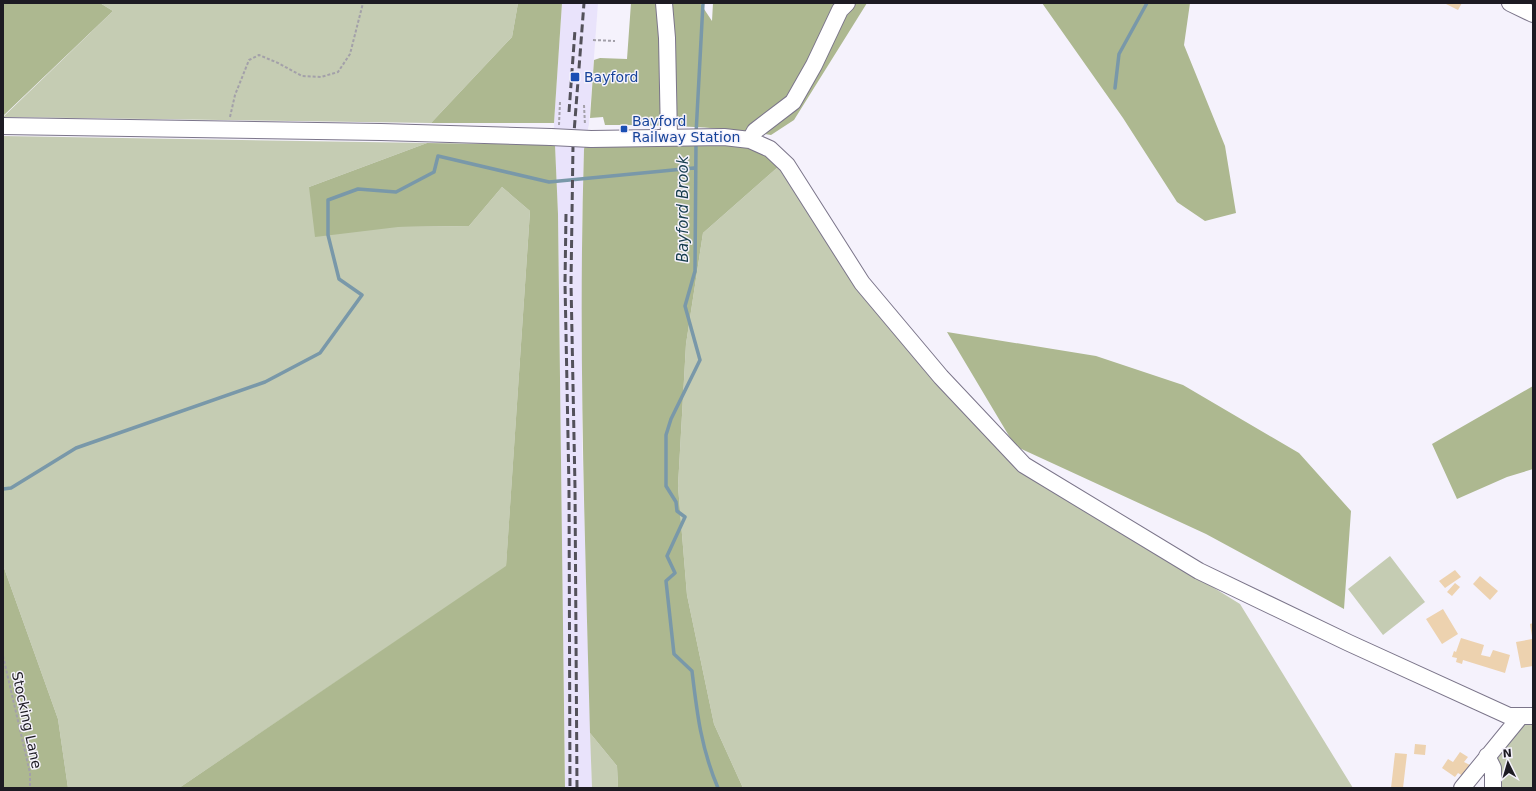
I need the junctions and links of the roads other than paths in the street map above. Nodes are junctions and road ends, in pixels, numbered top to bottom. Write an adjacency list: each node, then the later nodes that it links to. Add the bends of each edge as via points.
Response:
1 (664, 3): 6 (street)
2 (847, 3): 7 (street, via 840,10 793,102 755,131)
3 (1510, 3): 4 (street)
4 (1533, 14)
5 (3, 126): 6 (street, bridge, via 555,133)
6 (669, 137): 7 (street, via 724,137)
7 (750, 140): 8 (street, via 770,149 787,165 862,283 941,377 1024,465 1198,571 1499,712 1509,716)
8 (1526, 716): 9 (street)
9 (1487, 756): 10 (street); 11 (street, via 1493,768)
10 (1462, 788)
11 (1493, 788)

